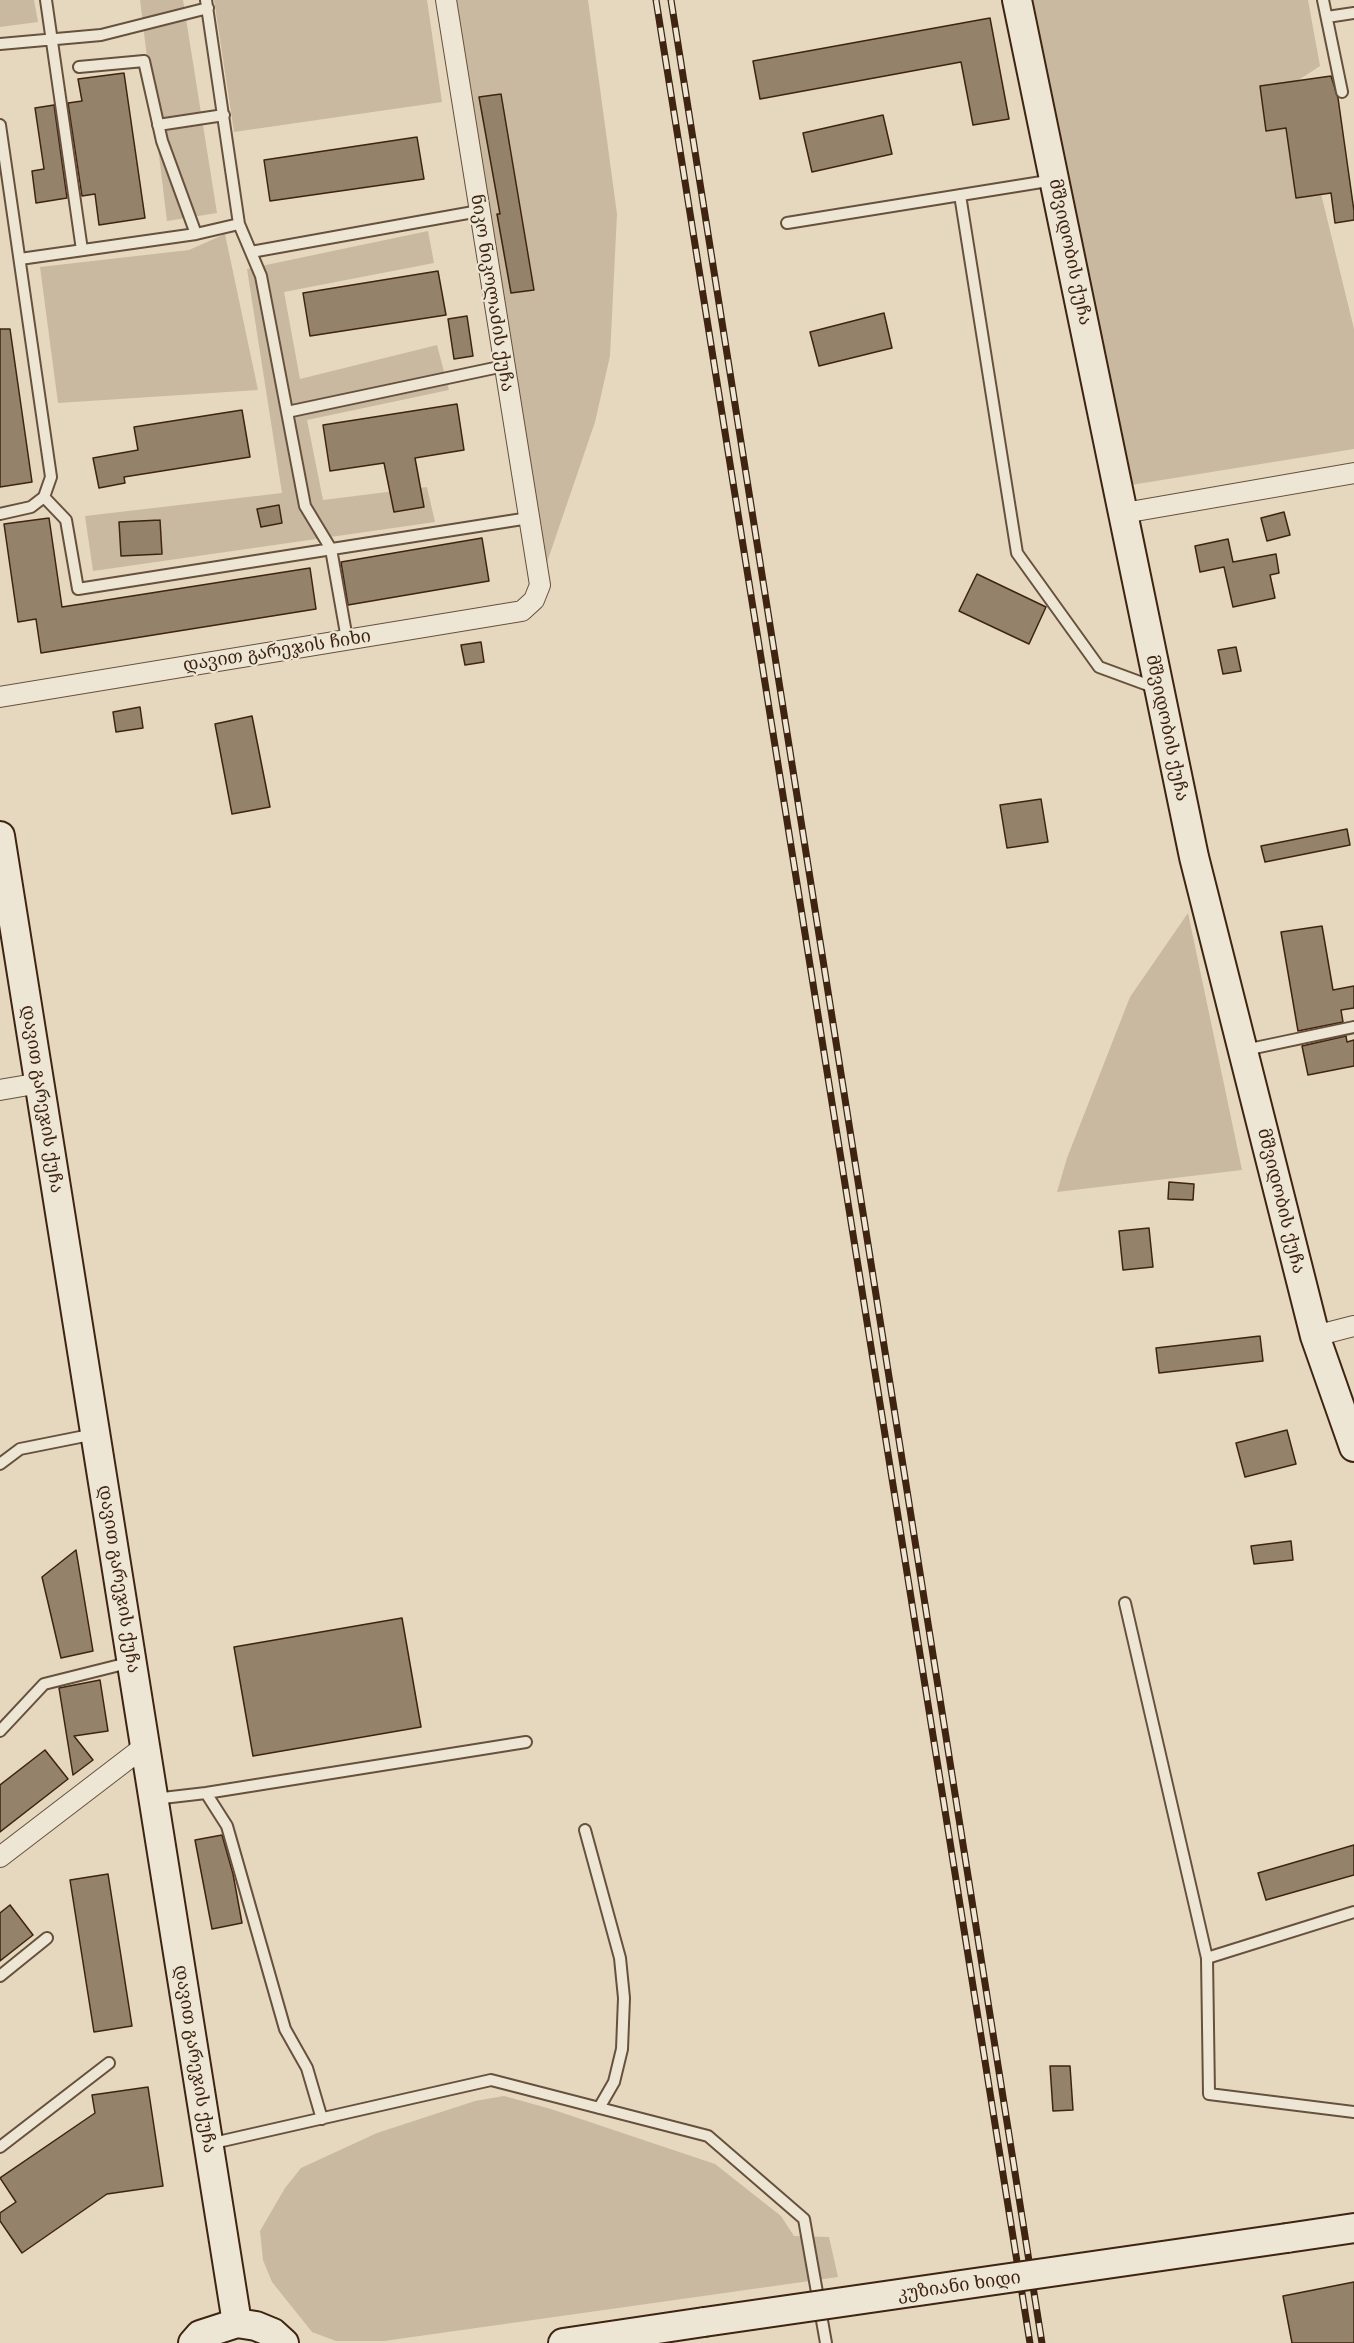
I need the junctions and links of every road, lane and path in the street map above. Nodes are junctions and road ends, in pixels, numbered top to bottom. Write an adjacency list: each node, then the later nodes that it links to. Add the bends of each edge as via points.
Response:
1 (46, 0): 8 (lane)
2 (446, 0): 17 (street, ნიკო ნიკოლაძის ქუჩა)
3 (1017, 0): 15 (main road, მშვიდობის ქუჩა)
4 (1323, 0): 7 (lane)
5 (207, 4): 8 (lane, via 102,35); 12 (lane)
6 (1354, 13): 7 (lane)
7 (1327, 17): 11 (lane)
8 (52, 39): 9 (lane); 21 (lane)
9 (0, 44)
10 (79, 67): 14 (lane, via 144,61)
11 (1342, 92)
12 (224, 115): 14 (lane); 19 (lane)
13 (0, 125): 23 (lane)
14 (158, 125): 20 (lane)
15 (1054, 180): 16 (lane); 28 (main road, მშვიდობის ქუჩა)
16 (960, 195): 18 (lane); 34 (lane, via 1017,553 1099,666)
17 (479, 211): 22 (lane); 24 (street, ნიკო ნიკოლაძის ქუჩა)
18 (787, 223)
19 (240, 224): 20 (lane); 22 (lane)
20 (196, 234): 21 (lane)
21 (82, 250): 23 (lane)
22 (251, 252): 25 (lane, via 261,276)
23 (20, 258): 27 (lane, via 51,477)
24 (504, 366): 25 (lane); 30 (street, ნიკო ნიკოლაძის ქუჩა)
25 (287, 412): 31 (lane, via 304,506)
26 (1354, 473): 28 (street)
27 (44, 497): 29 (lane, via 31,507); 31 (lane, via 66,520 78,589)
28 (1124, 513): 34 (main road, მშვიდობის ქუჩა)
29 (0, 514)
30 (529, 518): 31 (lane); 32 (street, ნიკო ნიკოლაძის ქუჩა)
31 (331, 549): 33 (lane)
32 (540, 585): 33 (street, დავით გარეჯის ჩიხი, via 534,600 522,611)
33 (347, 639): 35 (street, დავით გარეჯის ჩიხი)
34 (1160, 689): 38 (main road, მშვიდობის ქუჩა, via 1194,857)
35 (0, 697)
36 (1, 851): 39 (main road, დავით გარეჯის ქუჩა)
37 (1354, 1027): 38 (lane)
38 (1242, 1051): 42 (main road, მშვიდობის ქუჩა)
39 (40, 1083): 40 (street); 43 (main road, დავით გარეჯის ქუჩა)
40 (0, 1090)
41 (1354, 1326): 42 (street)
42 (1315, 1336): 44 (main road, მშვიდობის ქუჩა)
43 (95, 1434): 45 (lane, via 20,1449); 47 (main road, დავით გარეჯის ქუჩა)
44 (1354, 1447)
45 (0, 1464)
46 (1125, 1603): 57 (lane)
47 (132, 1662): 48 (lane, via 44,1684); 50 (main road, დავით გარეჯის ქუჩა)
48 (0, 1731)
49 (526, 1742): 51 (lane)
50 (145, 1746): 52 (main road, დავით გარეჯის ქუჩა); 54 (street)
51 (206, 1793): 52 (lane); 62 (lane, via 227,1826 285,2029 307,2068)
52 (154, 1799): 63 (main road, დავით გარეჯის ქუჩა)
53 (585, 1830): 60 (lane, via 620,1958 624,1998 622,2049 614,2082)
54 (0, 1857)
55 (1354, 1912): 57 (lane)
56 (47, 1938): 58 (lane)
57 (1207, 1958): 61 (lane, via 1209,2094)
58 (0, 1976)
59 (109, 2063): 64 (lane)
60 (599, 2108): 62 (lane, via 491,2080); 70 (lane, via 708,2136 804,2219)
61 (1354, 2112)
62 (322, 2119): 63 (lane)
63 (209, 2144): 66 (main road, დავით გარეჯის ქუჩა)
64 (0, 2147)
65 (1354, 2228): 69 (main road, კუზიანი ხიდი, bridge)
66 (237, 2323): 67 (main road, via 200,2335); 68 (main road, via 256,2325)
67 (193, 2343)
68 (284, 2343)
69 (563, 2343)
70 (826, 2343)

